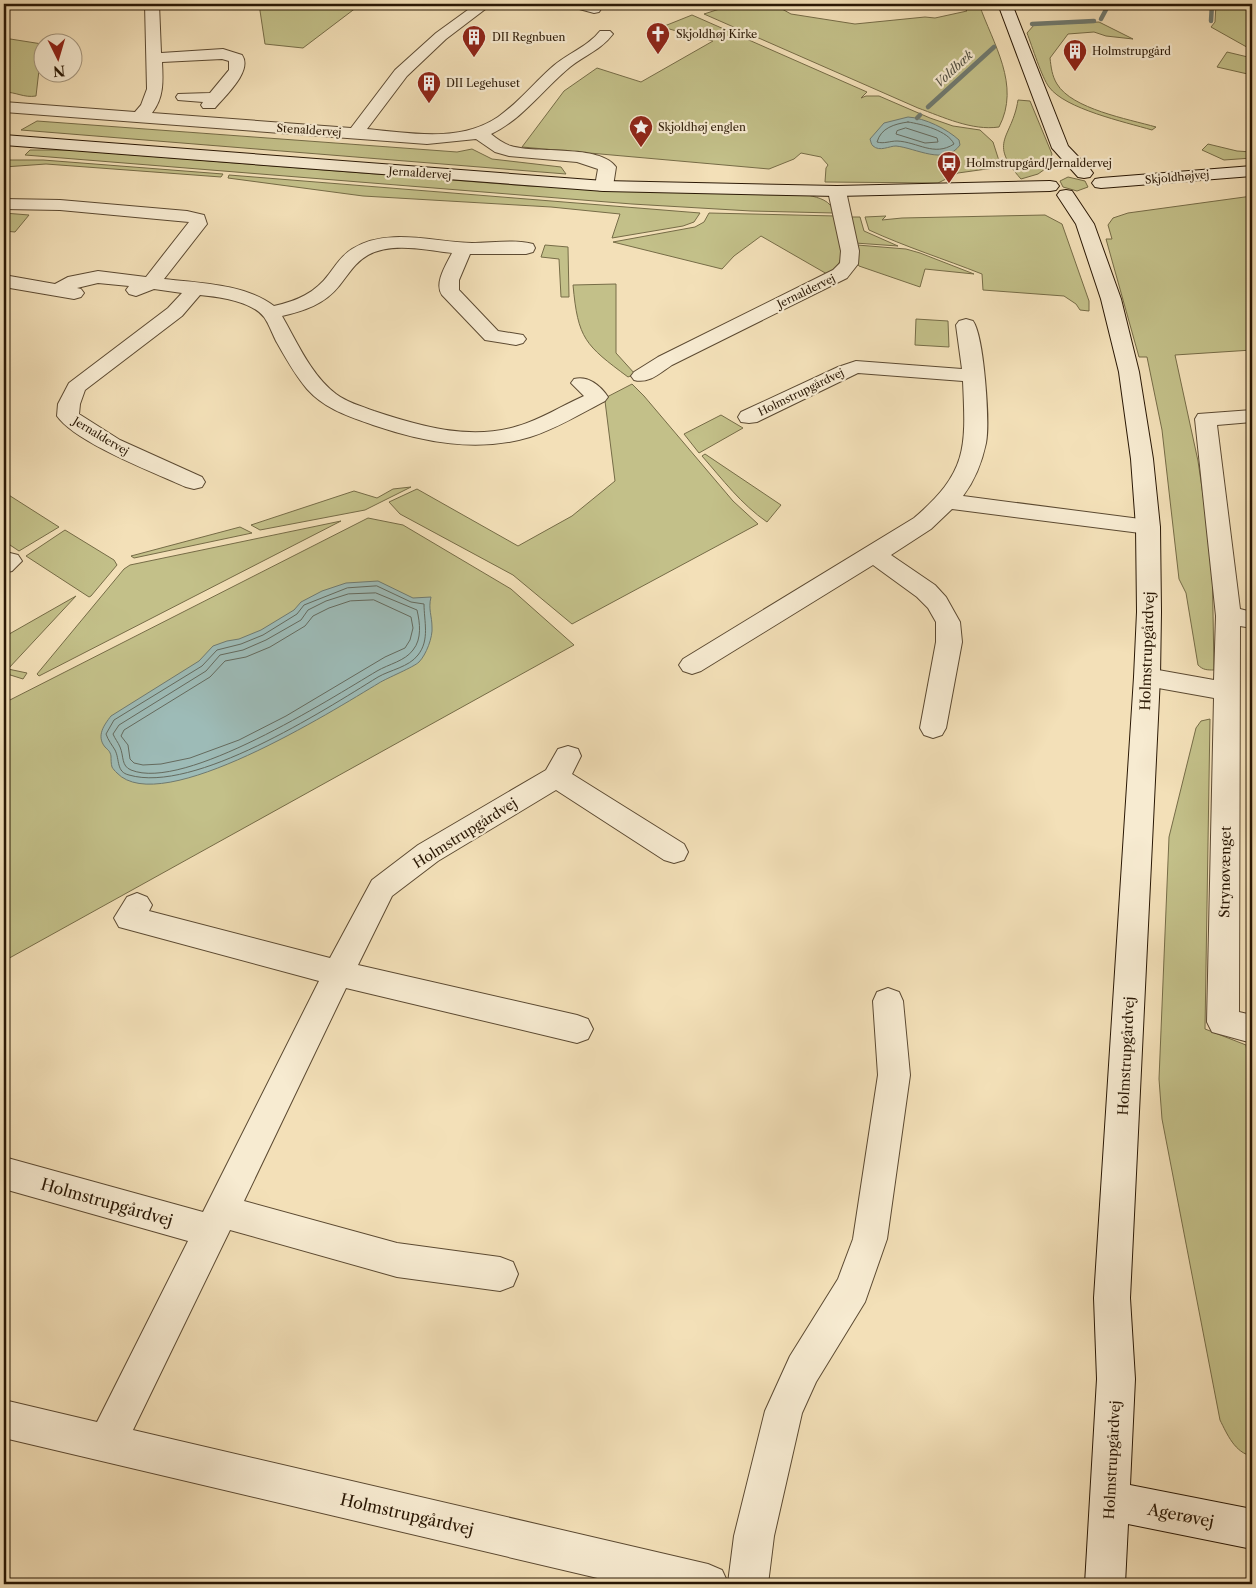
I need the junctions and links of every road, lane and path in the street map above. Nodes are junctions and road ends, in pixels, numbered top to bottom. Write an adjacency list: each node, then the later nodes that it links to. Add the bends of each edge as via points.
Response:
1 (152, 4): 7 (street)
2 (485, 4): 11 (street, via 442,36 401,73)
3 (577, 4): 5 (street)
4 (1005, 4): 14 (street)
5 (594, 10)
6 (605, 34): 12 (street, Stenaldervej, via 601,41 566,63 501,122)
7 (154, 58): 8 (street, via 223,54 237,58 237,72 212,102); 10 (street, via 154,94)
8 (184, 97)
9 (4, 107): 10 (street, Stenaldervej)
10 (139, 118): 11 (street, Stenaldervej)
11 (356, 133): 12 (street, Stenaldervej, via 427,139)
12 (479, 134): 18 (street, via 511,151 601,162 607,167)
13 (4, 140): 18 (street, Jernaldervej)
14 (1060, 148): 16 (street); 17 (street)
15 (1252, 170): 19 (street, Skjoldhøjvej)
16 (1084, 173): 17 (street, via 1069,171); 19 (street, via 1093,176)
17 (1058, 185): 19 (street, Skjoldhøjvej); 20 (street, Jernaldervej); 22 (street, Holmstrupgårdvej)
18 (604, 186): 20 (street, Jernaldervej)
19 (1095, 190): 22 (street, Holmstrupgårdvej)
20 (837, 191): 34 (street, Jernaldervej, via 850,251 848,264 840,274)
21 (4, 204): 26 (street, via 60,205 187,216 198,220)
22 (1086, 224): 41 (street, Holmstrupgårdvej, via 1111,299 1129,372)
23 (462, 248): 24 (street); 31 (street, via 387,244 366,249 352,257 317,298); 33 (street, via 449,280 449,291 492,336)
24 (526, 248)
25 (4, 282): 28 (street)
26 (150, 284): 27 (street); 28 (street, via 98,277 76,281); 30 (street)
27 (195, 289): 31 (street, via 241,297); 39 (street, Jernaldervej, via 175,312 76,387 68,404 68,416 79,425 145,461)
28 (56, 291): 29 (street)
29 (94, 295)
30 (113, 296)
31 (271, 312): 36 (street, via 314,384 329,399 409,430 436,436 486,438 524,432 598,397)
32 (966, 326): 35 (street, via 972,343)
33 (516, 340)
34 (641, 376)
35 (973, 376): 38 (street, Holmstrupgårdvej, via 856,367); 40 (street, via 975,442 965,474)
36 (582, 383)
37 (1252, 416): 43 (street, Strynøvænget, via 1206,419)
38 (749, 417)
39 (194, 482)
40 (947, 501): 41 (street); 42 (street, via 916,530)
41 (1148, 527): 45 (street, Holmstrupgårdvej)
42 (873, 554): 44 (street); 47 (street, via 926,591 944,612 948,622 949,642)
43 (1240, 618): 46 (street, Strynøvænget)
44 (692, 665)
45 (1147, 678): 46 (street); 59 (street, Holmstrupgårdvej, via 1112,1298 1116,1379)
46 (1227, 691): 53 (street, Strynøvænget, via 1223,1022)
47 (933, 728)
48 (674, 852): 50 (street, Holmstrupgårdvej, via 562,767 428,853 382,888)
49 (137, 905): 50 (street, via 129,918)
50 (338, 973): 52 (street); 55 (street, Holmstrupgårdvej)
51 (888, 1001): 62 (street, via 894,1075 870,1239 852,1289 803,1369 784,1411 754,1536)
52 (578, 1029)
53 (1252, 1029)
54 (4, 1173): 55 (street, Holmstrupgårdvej)
55 (215, 1221): 56 (street, Holmstrupgårdvej, via 397,1260); 58 (street, Holmstrupgårdvej)
56 (500, 1274)
57 (4, 1419): 58 (street, Holmstrupgårdvej)
58 (107, 1443): 61 (street, Holmstrupgårdvej)
59 (1110, 1501): 60 (street, Agerøvej); 63 (street, Holmstrupgårdvej)
60 (1252, 1529)
61 (708, 1584)
62 (748, 1584)
63 (1105, 1584)

